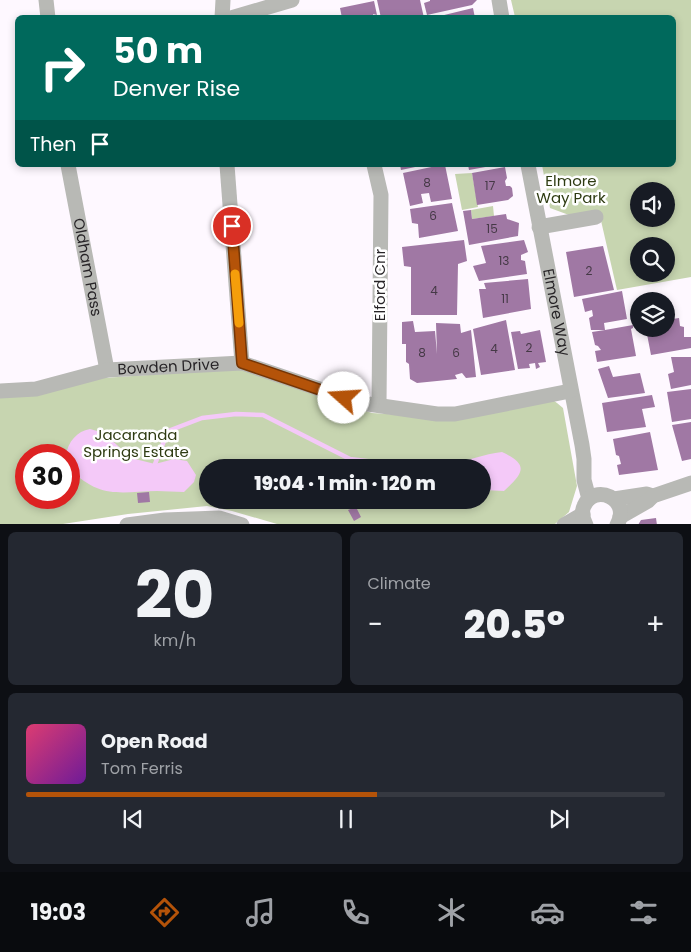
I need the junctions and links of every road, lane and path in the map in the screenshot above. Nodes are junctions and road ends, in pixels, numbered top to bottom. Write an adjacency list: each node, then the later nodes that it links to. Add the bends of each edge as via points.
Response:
1 (46, 0): 5 (street)
2 (223, 0): 6 (street)
3 (292, 0): 7 (street)
4 (499, 0): 8 (street)
5 (48, 15)
6 (222, 15)
7 (241, 15)
8 (502, 15)
9 (68, 167): 16 (street, Oldham Pass)
10 (231, 167): 15 (street)
11 (374, 167): 19 (street, Elford Cnr, via 381,195)
12 (528, 167): 14 (street, Elmore Way)
13 (596, 217): 14 (street)
14 (539, 227): 17 (street, Elmore Way)
15 (242, 363): 16 (street, Bowden Drive); 19 (street, Bowden Drive, via 361,403)
16 (107, 370): 18 (street, Bowden Drive, via 36,389)
17 (570, 391): 19 (street, Bowden Drive, via 456,414); 20 (street, Elmore Way)
18 (0, 392)
19 (379, 405)
20 (584, 459): 23 (street, Elmore Way, via 597,486); 24 (street, Elmore Way, via 584,480)
21 (691, 484): 22 (street)
22 (652, 496): 23 (street); 26 (street)
23 (610, 497): 24 (street); 26 (street, Elmore Way, via 619,506)
24 (589, 499): 25 (street, via 584,506)
25 (584, 519): 29 (street)
26 (618, 521)
27 (127, 524): 28 (street, via 219,518)
28 (242, 524)
29 (564, 524)

